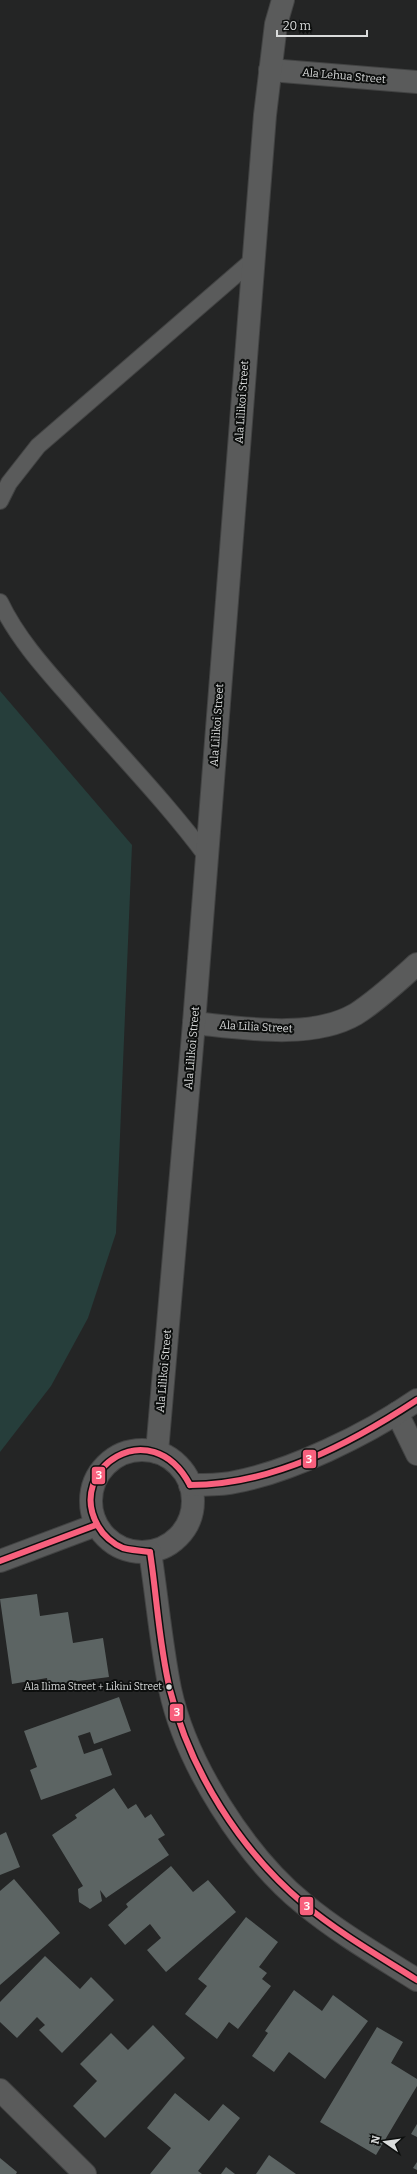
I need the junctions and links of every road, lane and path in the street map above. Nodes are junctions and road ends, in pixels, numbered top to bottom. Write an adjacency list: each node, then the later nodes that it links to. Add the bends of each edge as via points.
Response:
1 (283, 0): 2 (street, Ala Lilikoi Street, via 276,24)
2 (270, 70): 3 (street, Ala Lehua Street); 4 (street, Ala Lilikoi Street)
3 (417, 82)
4 (253, 260): 5 (lane, via 38,446 9,483); 7 (street, Ala Lilikoi Street)
5 (0, 501)
6 (0, 602): 7 (lane, via 16,631 39,661 175,815)
7 (207, 857): 9 (street, Ala Lilikoi Street)
8 (417, 964): 9 (street, Ala Līlia Street, via 390,988 354,1014 322,1026 287,1031)
9 (194, 1023): 12 (street, Ala Lilikoi Street)
10 (417, 1400): 11 (street)
11 (397, 1413): 13 (street); 14 (street, via 343,1443 278,1470 232,1482)
12 (157, 1452): 14 (street, via 172,1459 183,1471); 15 (street, via 140,1449 123,1452 97,1475 91,1497)
13 (417, 1454)
14 (190, 1485): 16 (street, via 193,1503 189,1520 180,1534 167,1546)
15 (96, 1525): 16 (street, via 119,1547 134,1552); 17 (street)
16 (150, 1552): 18 (street, via 170,1690 189,1751 209,1786 239,1833 268,1870 303,1904)
17 (0, 1561)
18 (417, 1980)
19 (0, 2090): 20 (street)
20 (85, 2174)

